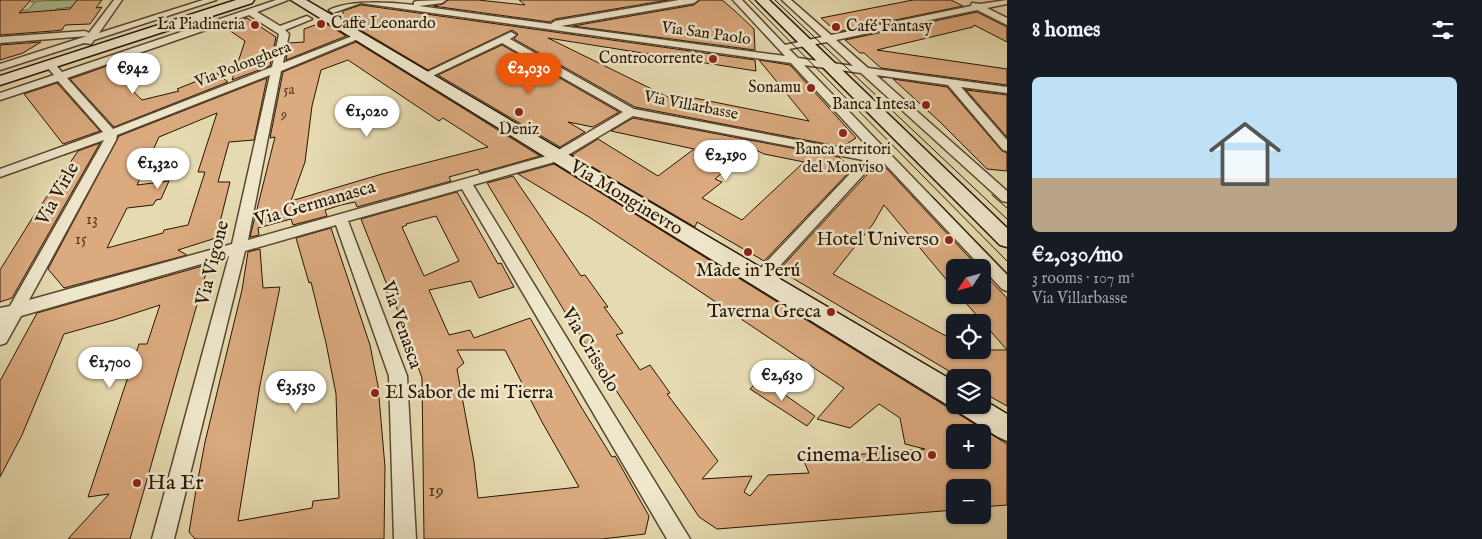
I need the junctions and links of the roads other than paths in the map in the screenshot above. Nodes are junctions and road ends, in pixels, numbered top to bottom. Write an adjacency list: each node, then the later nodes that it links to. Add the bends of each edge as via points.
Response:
1 (118, 0): 26 (street)
2 (212, 0): 26 (street)
3 (284, 0): 14 (street)
4 (297, 0): 22 (street, Via Monginevro)
5 (355, 0): 12 (street, Via San Paolo)
6 (442, 0): 15 (street, Via San Paolo)
7 (694, 0): 20 (street)
8 (737, 0): 28 (street)
9 (762, 0): 27 (street)
10 (786, 0): 23 (street)
11 (963, 0): 16 (street)
12 (360, 1): 15 (street, Via San Paolo); 17 (street, Via San Paolo)
13 (1007, 1): 16 (street)
14 (249, 6): 21 (street); 26 (street); 35 (street)
15 (401, 7): 20 (street, Via San Paolo)
16 (978, 7): 19 (street); 23 (street)
17 (333, 10)
18 (307, 19): 21 (street)
19 (1007, 22)
20 (536, 26): 24 (street); 29 (street, Via San Paolo)
21 (279, 29): 33 (street, Via Vigone, via 284,34)
22 (358, 37): 33 (street, Via Polonghera); 36 (street, Via Monginevro)
23 (829, 38): 27 (street); 34 (street)
24 (503, 39): 36 (street); 41 (street, Via Villarbasse)
25 (0, 40): 26 (street)
26 (91, 42): 30 (street); 32 (street)
27 (806, 43): 28 (street); 31 (street)
28 (782, 48): 29 (street)
29 (795, 62): 31 (street, Via San Paolo); 45 (street)
30 (50, 65): 35 (street); 37 (street)
31 (829, 66): 34 (street, Via San Paolo); 52 (street)
32 (0, 67)
33 (276, 69): 42 (street, Via Polonghera); 53 (street, Via Vigone)
34 (865, 71): 38 (street, Via San Paolo); 47 (street)
35 (60, 76): 40 (street); 42 (street)
36 (424, 76): 44 (street, Via Monginevro)
37 (0, 82)
38 (952, 82): 39 (street, Via San Paolo); 43 (street)
39 (1007, 90)
40 (0, 97)
41 (631, 112): 44 (street, Via Germanasca); 45 (street, Via Villarbasse)
42 (110, 134): 46 (street, Via Polonghera); 56 (street, Via Virle, via 110,140)
43 (1007, 147)
44 (556, 157): 49 (street, Via Germanasca); 54 (street, Via Monginevro)
45 (880, 157): 54 (street); 55 (street)
46 (0, 173)
47 (984, 177): 48 (street); 50 (street)
48 (1007, 181)
49 (465, 183): 51 (street, Via Germanasca); 64 (street, Via Crissolo)
50 (1007, 198)
51 (340, 218): 53 (street, Via Germanasca); 63 (street, Via Venasca, via 398,376)
52 (1007, 240)
53 (239, 246): 56 (street, Via Germanasca); 62 (street, Via Vigone)
54 (760, 278): 59 (street, Via Monginevro)
55 (1007, 285)
56 (14, 310): 57 (street, Via Germanasca); 58 (street, Via Virle)
57 (0, 314)
58 (0, 338)
59 (946, 391)
60 (984, 414): 61 (street)
61 (1007, 428)
62 (163, 539)
63 (405, 539)
64 (680, 539)

